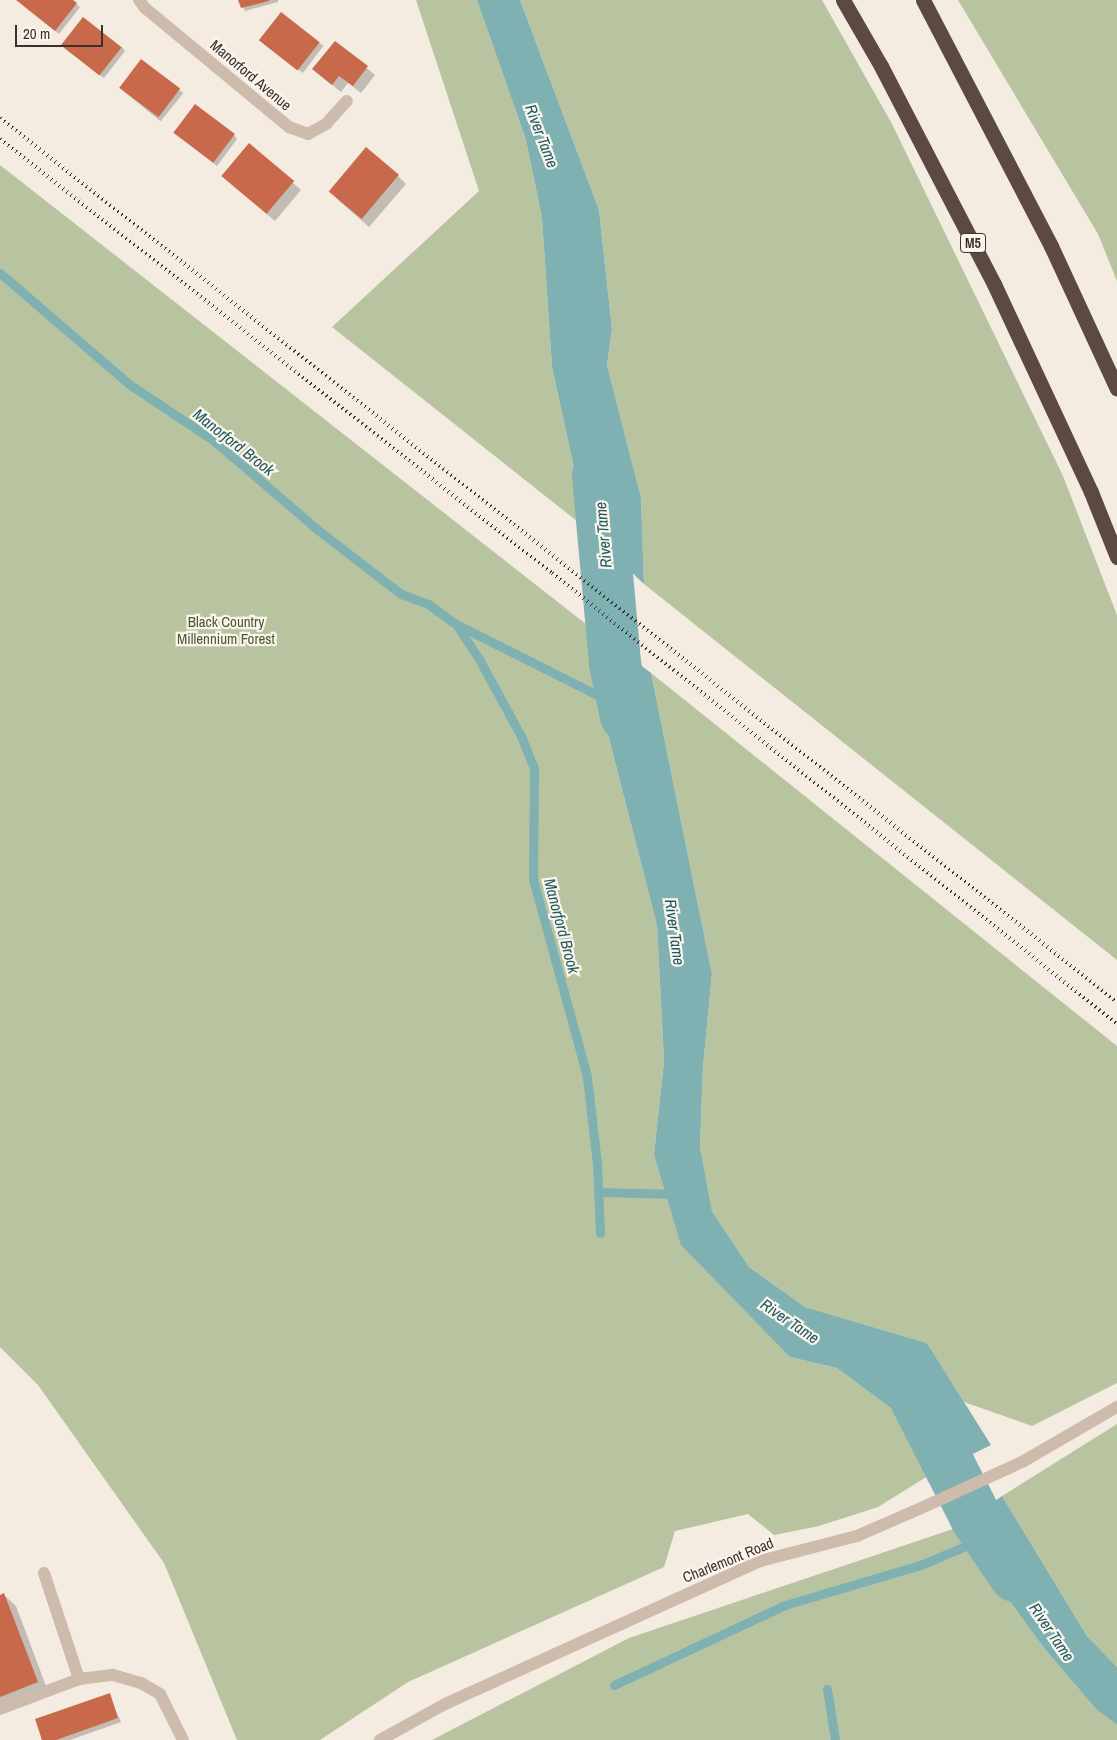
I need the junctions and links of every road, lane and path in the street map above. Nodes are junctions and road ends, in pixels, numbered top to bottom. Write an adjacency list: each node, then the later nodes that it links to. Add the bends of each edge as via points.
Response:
1 (139, 0): 4 (street, Manorford Avenue, via 288,127 308,134 326,124)
2 (843, 0): 6 (highway, M5, via 881,66 994,284 1091,492)
3 (922, 0): 5 (highway, via 1051,246)
4 (347, 101)
5 (1117, 389)
6 (1117, 557)
7 (1117, 1407): 12 (street, Charlemont Road, via 1022,1462 928,1505 857,1536 760,1561 445,1704)
8 (44, 1573): 9 (street)
9 (79, 1679): 10 (street); 11 (street, via 113,1676 141,1682 160,1694)
10 (0, 1709)
11 (183, 1740)
12 (380, 1740)

